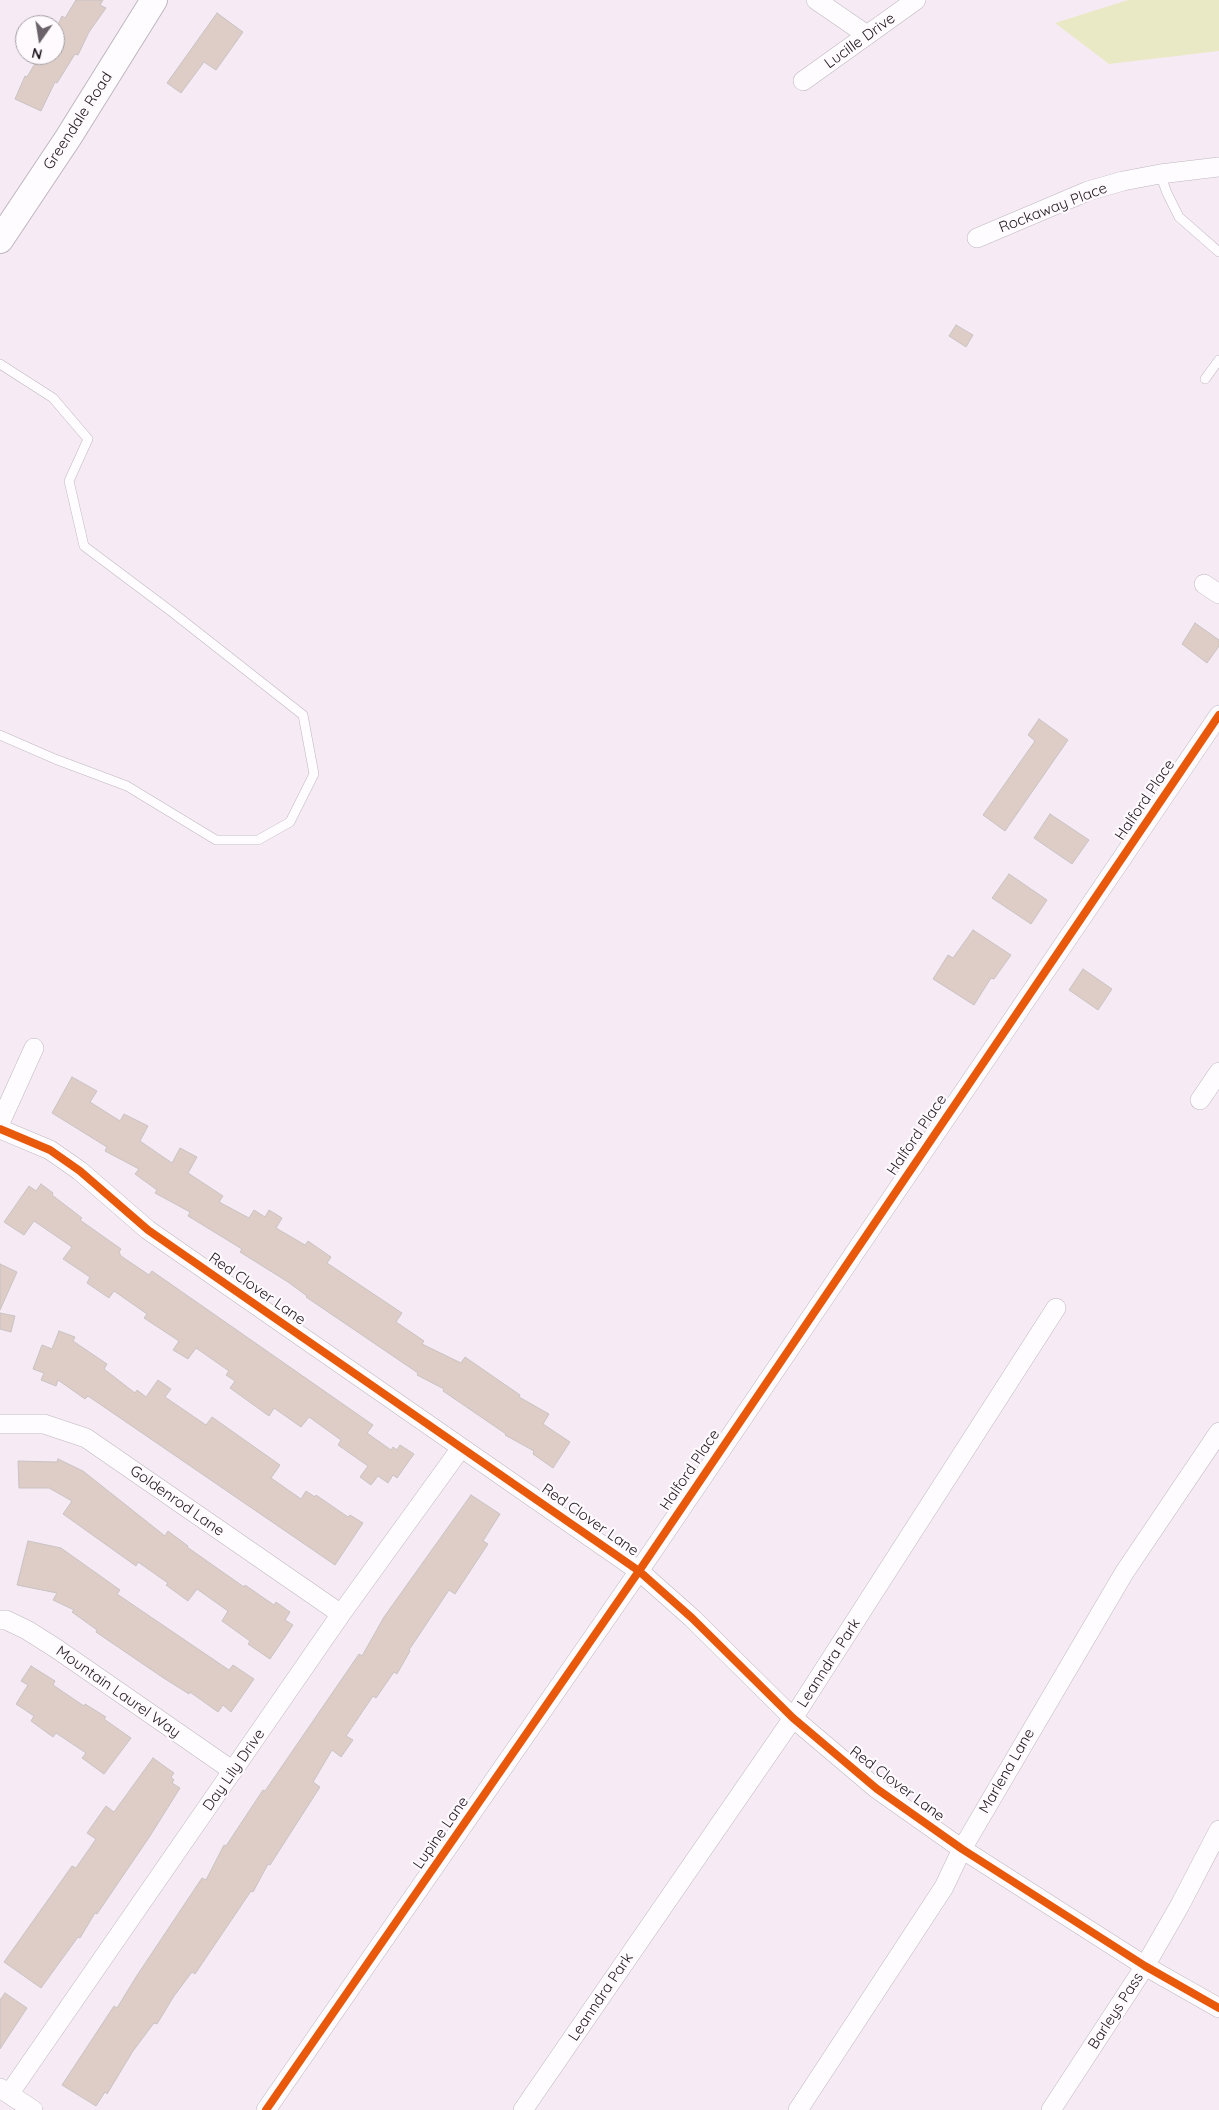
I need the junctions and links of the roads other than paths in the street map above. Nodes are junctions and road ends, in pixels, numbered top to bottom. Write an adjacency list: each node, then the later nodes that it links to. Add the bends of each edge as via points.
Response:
1 (154, 0): 9 (street, Greendale Road)
2 (816, 0): 4 (street)
3 (916, 0): 4 (street, Lucille Drive)
4 (867, 35): 5 (street, Lucille Drive)
5 (803, 81)
6 (1219, 167): 7 (street, Rockaway Place)
7 (1160, 174): 8 (street, Rockaway Place, via 1088,191); 10 (lane, via 1179,216)
8 (977, 238)
9 (0, 240)
10 (1219, 252)
11 (1219, 360): 13 (lane)
12 (0, 364): 15 (lane, via 54,398 88,439 69,481 84,546 303,715 314,774 290,822 258,840 216,840 127,786)
13 (1205, 380)
14 (1219, 715): 25 (street, Halford Place)
15 (0, 734)
16 (34, 1048): 19 (street)
17 (1219, 1072): 18 (street)
18 (1200, 1100)
19 (0, 1123)
20 (0, 1129): 24 (street, Red Clover Lane, via 50,1150 80,1171 148,1230)
21 (1056, 1308): 28 (street, Leanndra Park)
22 (0, 1424): 26 (street, Goldenrod Lane, via 44,1424 86,1438)
23 (1219, 1432): 31 (street, Marlena Lane, via 1124,1573)
24 (461, 1448): 25 (street, Red Clover Lane); 26 (street, Day Lily Drive)
25 (638, 1571): 28 (street, Red Clover Lane, via 692,1618); 36 (street, Lupine Lane)
26 (341, 1614): 29 (street, Day Lily Drive)
27 (0, 1620): 29 (street, Mountain Laurel Way, via 27,1630)
28 (793, 1718): 31 (street, Red Clover Lane, via 877,1789); 37 (street, Leanndra Park)
29 (233, 1771): 34 (street, Day Lily Drive)
30 (1219, 1830): 32 (street, Barleys Pass)
31 (962, 1849): 32 (street, Red Clover Lane); 38 (street, Marlena Lane, via 944,1887)
32 (1145, 1966): 33 (street, Red Clover Lane); 39 (street, Barleys Pass)
33 (1219, 2008)
34 (4, 2091): 35 (street)
35 (33, 2110)
36 (266, 2110)
37 (524, 2110)
38 (798, 2110)
39 (1051, 2110)

